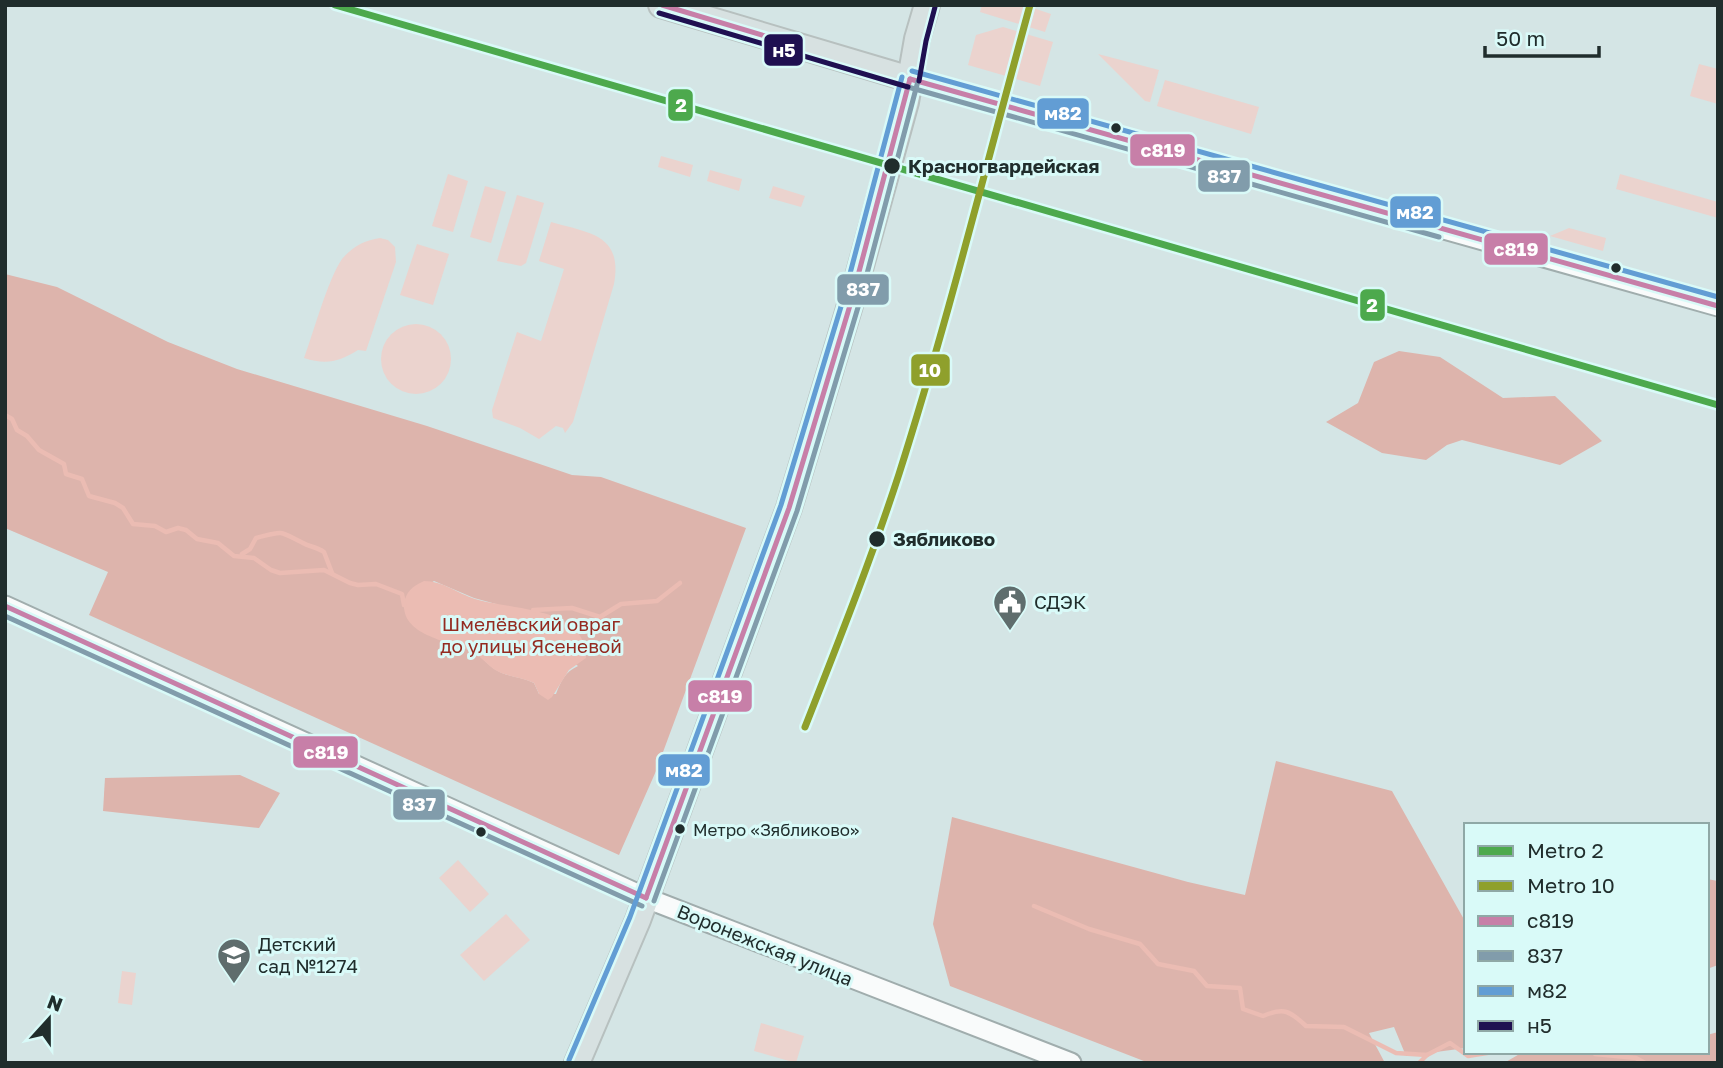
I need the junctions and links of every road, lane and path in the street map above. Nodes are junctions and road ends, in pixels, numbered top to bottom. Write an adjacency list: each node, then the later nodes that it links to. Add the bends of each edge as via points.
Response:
1 (661, 5): 3 (main road)
2 (927, 5): 3 (main road)
3 (910, 79): 4 (street); 6 (main road, via 851,302 789,508)
4 (1718, 306)
5 (5, 606): 6 (street, Воронежская улица)
6 (646, 898): 7 (main road); 8 (street, Воронежская улица)
7 (577, 1063)
8 (1071, 1063)

